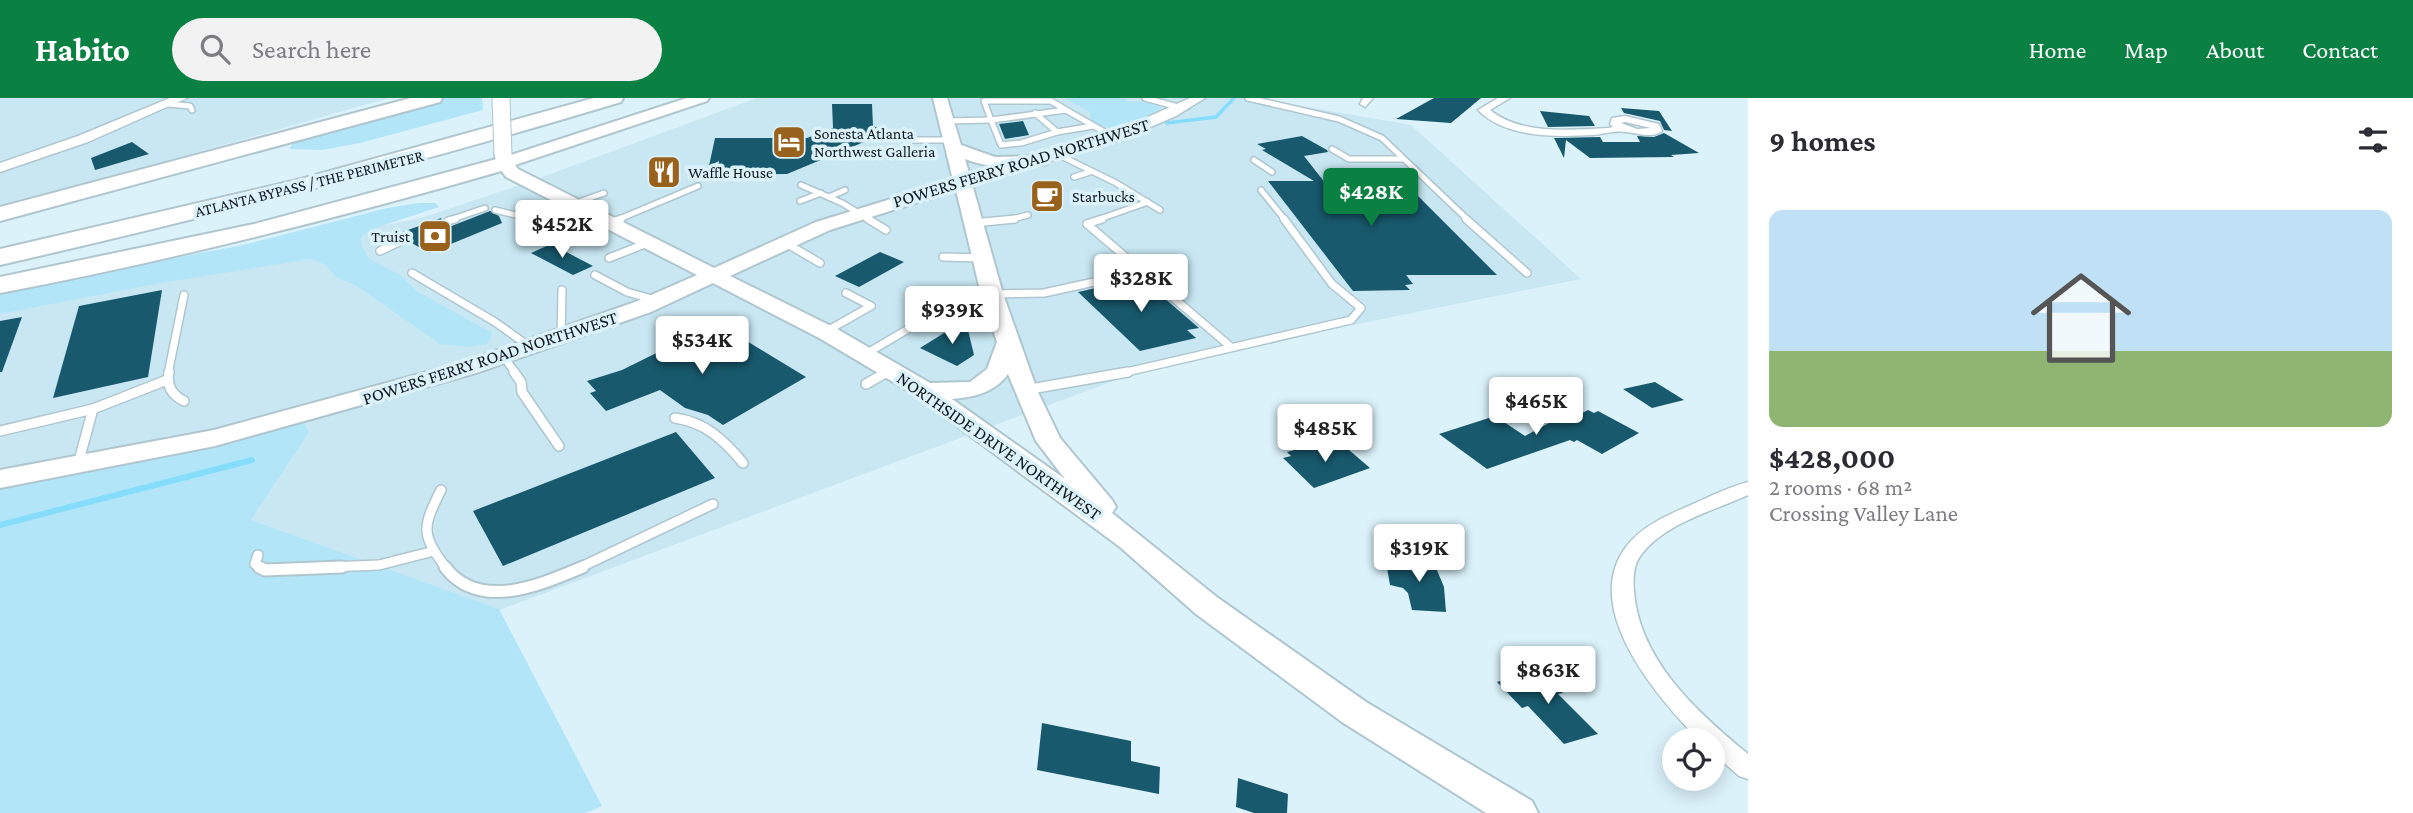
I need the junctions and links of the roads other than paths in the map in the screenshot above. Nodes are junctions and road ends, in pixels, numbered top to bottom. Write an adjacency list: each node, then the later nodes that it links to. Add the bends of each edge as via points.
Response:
1 (433, 98): 52 (highway)
2 (500, 98): 27 (main road, bridge)
3 (558, 98): 61 (highway, ATLANTA BYPASS / THE PERIMETER, via 271,176)
4 (614, 98): 66 (highway, ATLANTA BYPASS / THE PERIMETER, via 356,172)
5 (702, 98): 27 (main road)
6 (940, 98): 18 (main road)
7 (1145, 98): 13 (lane)
8 (1199, 98): 13 (street, POWERS FERRY ROAD NORTHWEST)
9 (1248, 98): 28 (lane, via 1356,124 1382,138)
10 (1506, 98): 20 (street, via 1483,110 1498,121 1527,128 1580,133)
11 (1051, 99): 15 (lane); 17 (lane, via 984,101)
12 (174, 101): 14 (lane); 31 (street)
13 (1182, 108): 22 (street, POWERS FERRY ROAD NORTHWEST)
14 (192, 110)
15 (1066, 110): 16 (lane); 19 (lane)
16 (1035, 113): 17 (lane); 21 (lane)
17 (990, 120): 18 (lane); 21 (lane, via 1001,145)
18 (946, 121): 24 (main road)
19 (1093, 126): 21 (lane); 22 (lane)
20 (1622, 128)
21 (1057, 132)
22 (1115, 138): 26 (street, POWERS FERRY ROAD NORTHWEST)
23 (904, 140): 24 (lane)
24 (951, 144): 29 (main road, via 972,158 991,163); 37 (main road)
25 (1332, 149): 28 (lane, via 1349,159)
26 (1059, 155): 29 (street, POWERS FERRY ROAD NORTHWEST); 32 (lane)
27 (504, 159): 34 (highway); 36 (main road, NORTHSIDE DRIVE NORTHWEST, via 512,173)
28 (1402, 159): 73 (lane)
29 (1041, 160): 37 (street, POWERS FERRY ROAD NORTHWEST)
30 (1254, 160): 33 (lane)
31 (0, 168)
32 (1090, 172): 35 (lane); 47 (lane)
33 (1272, 172)
34 (460, 176): 36 (highway, via 502,174); 76 (highway, via 256,232)
35 (1073, 177)
36 (525, 179): 44 (main road, NORTHSIDE DRIVE NORTHWEST)
37 (961, 183): 53 (main road, POWERS FERRY ROAD NORTHWEST); 58 (main road)
38 (802, 185): 43 (lane)
39 (698, 186): 55 (lane)
40 (845, 190): 45 (lane)
41 (1261, 190): 85 (lane, via 1339,294 1361,308 1351,320)
42 (604, 192): 48 (lane)
43 (821, 193): 45 (lane); 46 (lane)
44 (559, 195): 48 (main road, NORTHSIDE DRIVE NORTHWEST); 56 (lane, via 553,207)
45 (829, 197): 53 (lane)
46 (800, 201)
47 (1148, 202): 50 (lane); 71 (lane, via 1087,224)
48 (576, 203): 55 (main road, NORTHSIDE DRIVE NORTHWEST)
49 (485, 208): 57 (lane)
50 (1160, 210)
51 (495, 211): 56 (lane)
52 (0, 214)
53 (859, 214): 59 (lane); 64 (main road, POWERS FERRY ROAD NORTHWEST)
54 (1028, 215): 58 (lane)
55 (604, 217): 56 (lane, via 565,213); 60 (lane); 63 (main road, NORTHSIDE DRIVE NORTHWEST)
56 (535, 219)
57 (448, 222)
58 (973, 223): 69 (main road)
59 (886, 230)
60 (564, 235)
61 (0, 236)
62 (405, 239): 65 (lane)
63 (650, 241): 68 (lane); 75 (main road, NORTHSIDE DRIVE NORTHWEST)
64 (784, 242): 70 (lane); 75 (main road, POWERS FERRY ROAD NORTHWEST)
65 (380, 251)
66 (0, 257)
67 (943, 257): 69 (lane)
68 (609, 258)
69 (982, 258): 80 (main road)
70 (820, 263)
71 (1144, 271): 80 (lane, via 1044,293); 85 (lane)
72 (412, 273): 86 (lane)
73 (1527, 273)
74 (595, 275): 81 (lane)
75 (715, 275): 81 (main road, POWERS FERRY ROAD NORTHWEST); 82 (main road, NORTHSIDE DRIVE NORTHWEST)
76 (0, 285)
77 (562, 290): 83 (lane)
78 (846, 293): 82 (lane, via 871,306)
79 (184, 295): 90 (lane)
80 (992, 295): 84 (main road); 87 (lane, via 958,299)
81 (657, 301): 83 (main road, POWERS FERRY ROAD NORTHWEST)
82 (825, 332): 87 (main road, NORTHSIDE DRIVE NORTHWEST)
83 (561, 338): 86 (main road, POWERS FERRY ROAD NORTHWEST)
84 (1007, 344): 92 (main road, via 1000,371 988,382 958,391); 93 (main road)
85 (1231, 347): 93 (lane, via 1091,380)
86 (532, 348): 88 (main road, POWERS FERRY ROAD NORTHWEST)
87 (864, 355): 89 (main road, NORTHSIDE DRIVE NORTHWEST)
88 (504, 357): 98 (lane); 100 (main road, POWERS FERRY ROAD NORTHWEST, via 292,419)
89 (891, 370): 91 (lane); 92 (main road, NORTHSIDE DRIVE NORTHWEST)
90 (167, 380): 94 (lane, via 173,395); 95 (lane)
91 (866, 384)
92 (924, 390): 105 (main road, NORTHSIDE DRIVE NORTHWEST)
93 (1025, 390): 105 (main road, via 1062,461)
94 (184, 401)
95 (93, 409): 97 (lane); 100 (lane)
96 (675, 418): 99 (lane, via 696,422 718,435)
97 (0, 431)
98 (559, 446)
99 (743, 463)
100 (78, 466): 101 (main road, POWERS FERRY ROAD NORTHWEST)
101 (0, 479)
102 (1748, 488): 108 (street, via 1653,532 1633,551 1624,571 1622,598 1629,627 1678,704)
103 (441, 490): 106 (lane, via 427,527 429,547)
104 (713, 504): 106 (lane, via 571,572 505,592 463,586)
105 (1130, 540): 109 (main road, NORTHSIDE DRIVE NORTHWEST, via 1207,606 1354,712)
106 (434, 551): 107 (lane, via 379,565 265,570 255,564)
107 (258, 555)
108 (1748, 768)
109 (1519, 813)

